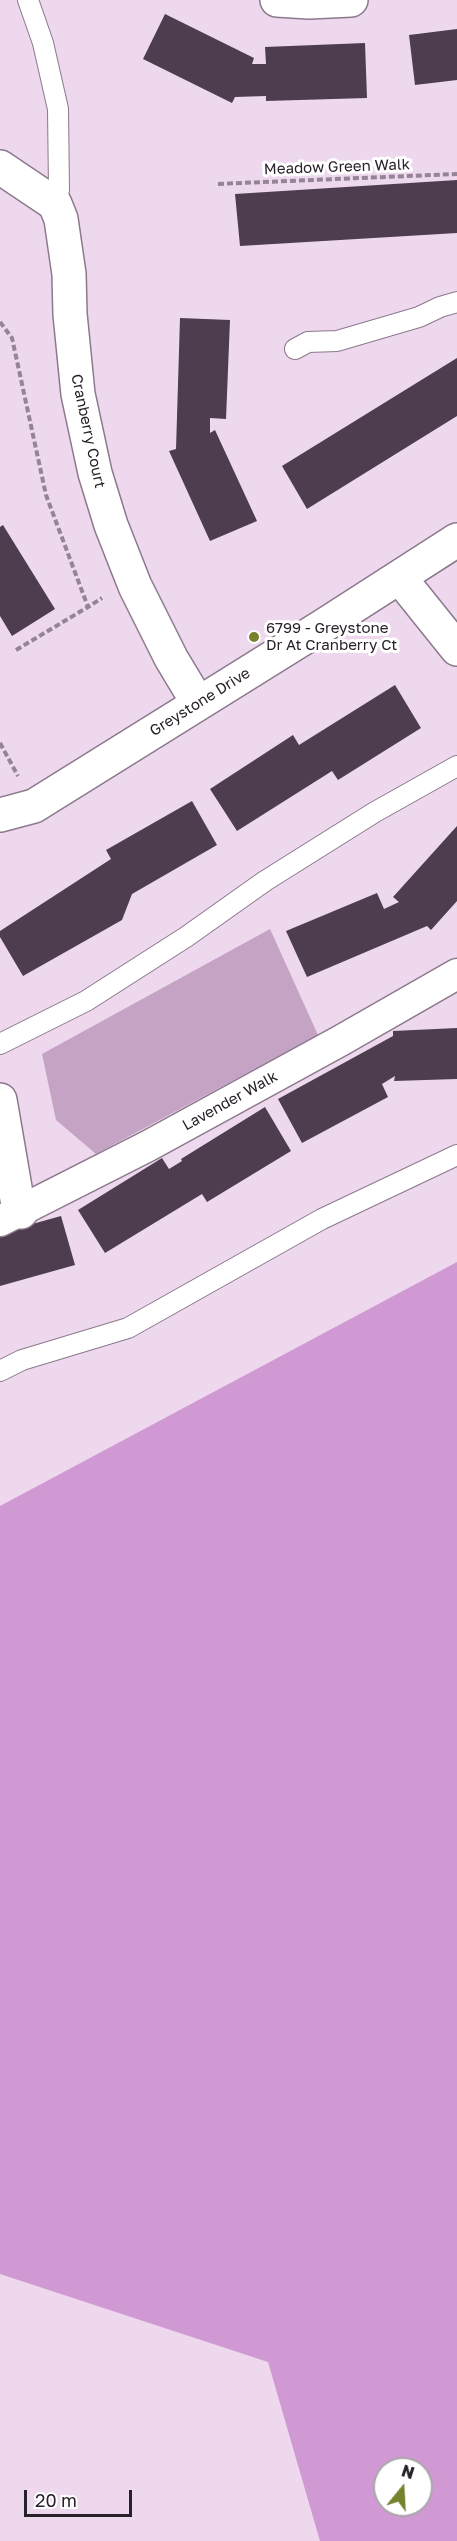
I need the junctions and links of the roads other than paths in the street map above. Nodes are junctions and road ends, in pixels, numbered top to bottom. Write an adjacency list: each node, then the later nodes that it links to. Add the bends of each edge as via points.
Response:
1 (28, 0): 5 (lane, via 44,43 58,109 59,190)
2 (277, 0): 3 (street)
3 (351, 0)
4 (0, 167): 5 (street)
5 (55, 204): 11 (street, Cranberry Court, via 62,219 73,354 85,433 111,525 166,649)
6 (457, 302): 7 (lane, via 337,341 308,342)
7 (295, 349)
8 (457, 540): 9 (street, Greystone Drive)
9 (400, 578): 10 (street); 11 (street, Greystone Drive)
10 (457, 649)
11 (198, 703): 13 (street, Greystone Drive, via 34,806)
12 (457, 766): 15 (lane, via 265,881 86,1001)
13 (0, 815)
14 (457, 974): 18 (street, Lavender Walk, via 340,1041)
15 (0, 1044)
16 (0, 1100): 18 (street, via 18,1205)
17 (457, 1155): 19 (lane, via 322,1219 128,1328 22,1360)
18 (10, 1216)
19 (0, 1371)

